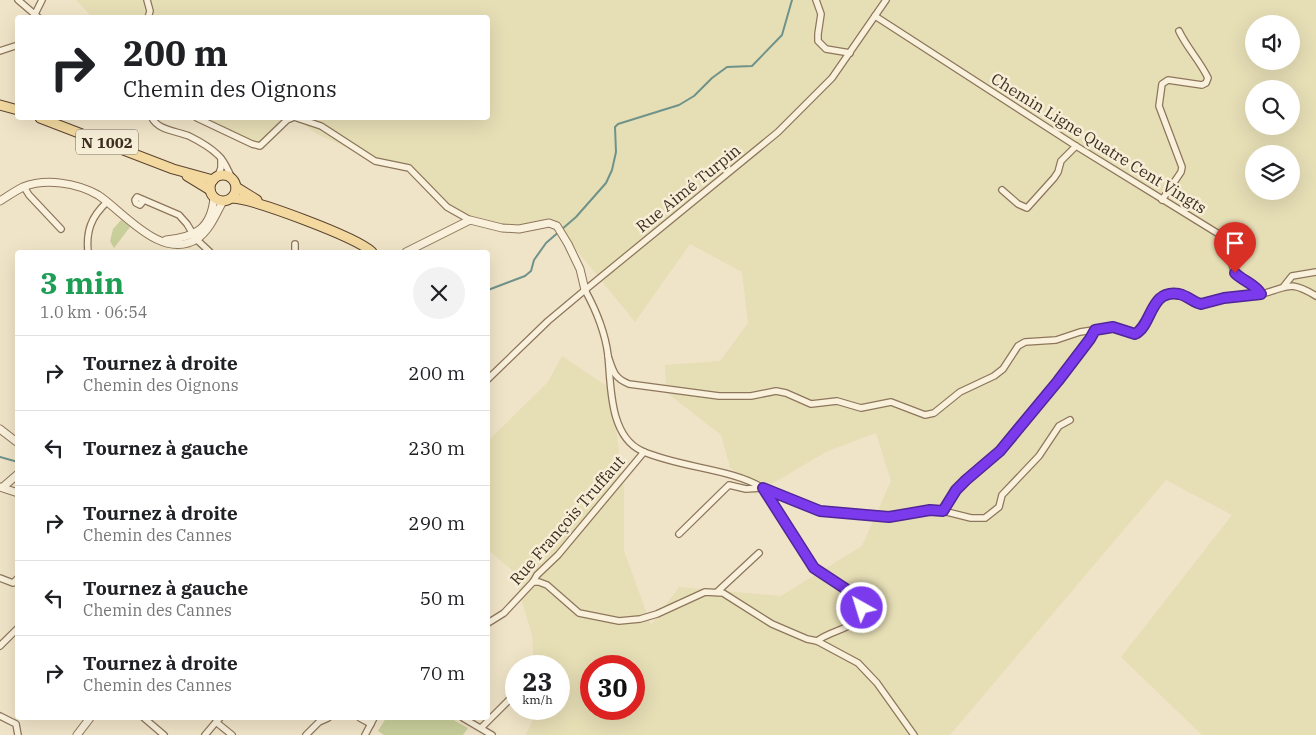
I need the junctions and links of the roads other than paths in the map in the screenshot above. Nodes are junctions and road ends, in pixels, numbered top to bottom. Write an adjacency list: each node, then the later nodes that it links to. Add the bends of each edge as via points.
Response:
1 (18, 0): 6 (street)
2 (42, 0): 7 (street)
3 (147, 0): 8 (street)
4 (816, 0): 13 (street, via 821,14 818,41 826,49)
5 (886, 0): 9 (street, Rue Aimé Turpin)
6 (33, 15)
7 (36, 15)
8 (149, 15)
9 (874, 16): 13 (street, Rue Aimé Turpin); 21 (street, Chemin Ligne Quatre Cent Vingts)
10 (1179, 31): 31 (street, via 1208,78 1202,85 1168,80 1162,84 1159,106 1182,172)
11 (15, 46): 12 (street)
12 (0, 51)
13 (850, 53): 46 (street, Rue Aimé Turpin, via 832,78 778,132)
14 (0, 105): 15 (main road)
15 (15, 109)
16 (45, 120): 23 (main road, N 1002)
17 (153, 120): 22 (street)
18 (201, 120): 19 (street, via 260,146)
19 (287, 120)
20 (303, 120): 35 (street, via 321,126 376,161 409,168 447,207)
21 (1076, 146): 28 (street, via 1061,161 1054,178 1027,208); 31 (street, Chemin Ligne Quatre Cent Vingts)
22 (220, 156): 24 (street, via 221,168); 25 (street)
23 (173, 169): 24 (main road, N 1002); 29 (main road, N 1002)
24 (215, 178): 25 (main road, via 224,175); 29 (main road, via 210,185)
25 (232, 178): 27 (main road)
26 (24, 187): 32 (street); 33 (street, via 66,184 89,190); 36 (street)
27 (236, 187): 29 (main road); 34 (main road, N 1002)
28 (1002, 190)
29 (220, 197): 34 (main road, N 1002); 37 (street, via 208,221)
30 (144, 200): 37 (street, via 179,215)
31 (1162, 200): 47 (street, Chemin Ligne Quatre Cent Vingts, via 1222,236 1228,244 1235,273)
32 (0, 201)
33 (107, 202): 37 (street, via 150,235 164,240); 39 (street, via 91,223)
34 (270, 208): 42 (main road, N 1002)
35 (470, 220): 43 (street); 46 (street, via 519,229 549,223 557,226 580,269)
36 (61, 230)
37 (195, 237): 40 (street)
38 (295, 244): 41 (street)
39 (88, 250)
40 (208, 250)
41 (296, 250)
42 (368, 250)
43 (410, 250)
44 (1316, 272): 45 (street, via 1292,276)
45 (1284, 286): 47 (street); 48 (street, via 1297,286)
46 (585, 290): 50 (street, via 598,317); 51 (street, Rue Aimé Turpin)
47 (1261, 294): 49 (street, via 1201,304 1186,296 1169,295 1154,306 1140,332 1135,334 1113,327)
48 (1316, 296)
49 (1095, 330): 50 (street, via 1056,340 1021,344 1003,370 960,392 934,414 925,415 891,402 861,408 837,401 811,404 776,391 751,396 719,396 629,384 615,374); 60 (street, via 1000,451 956,490)
50 (608, 356): 55 (street, via 613,409 628,439)
51 (490, 377)
52 (1070, 420): 60 (street, via 1059,426 1039,456 1002,495 999,507 985,518)
53 (0, 429): 54 (street)
54 (15, 441)
55 (644, 452): 58 (street, via 729,475); 65 (street, Rue François Truffaut)
56 (15, 476): 57 (street)
57 (1, 487): 59 (street)
58 (763, 488): 60 (street, via 820,511 889,517); 61 (street, via 729,485); 69 (street, via 814,568 862,602 861,615 852,625)
59 (15, 492)
60 (943, 511)
61 (680, 534)
62 (759, 553): 66 (street)
63 (0, 578): 64 (street)
64 (15, 581)
65 (533, 582): 66 (street, via 547,585 579,613 620,621 640,620 706,592); 67 (street, Rue François Truffaut, via 504,613)
66 (717, 592): 69 (street, via 779,628)
67 (490, 623)
68 (15, 631): 70 (street)
69 (817, 641): 94 (street, via 858,663)
70 (0, 646)
71 (505, 704): 73 (street)
72 (0, 716): 86 (street, via 16,724)
73 (490, 719)
74 (88, 720): 87 (street)
75 (146, 720): 88 (street)
76 (218, 720): 89 (street); 90 (street)
77 (316, 720): 83 (street)
78 (324, 720): 83 (street)
79 (364, 720): 84 (street)
80 (373, 720): 84 (street)
81 (467, 720): 85 (street)
82 (489, 720): 85 (street)
83 (319, 722): 91 (street)
84 (371, 724): 92 (street)
85 (481, 728): 93 (street)
86 (18, 735)
87 (77, 735)
88 (164, 735)
89 (205, 735)
90 (232, 735)
91 (306, 735)
92 (365, 735)
93 (492, 735)
94 (914, 735)

